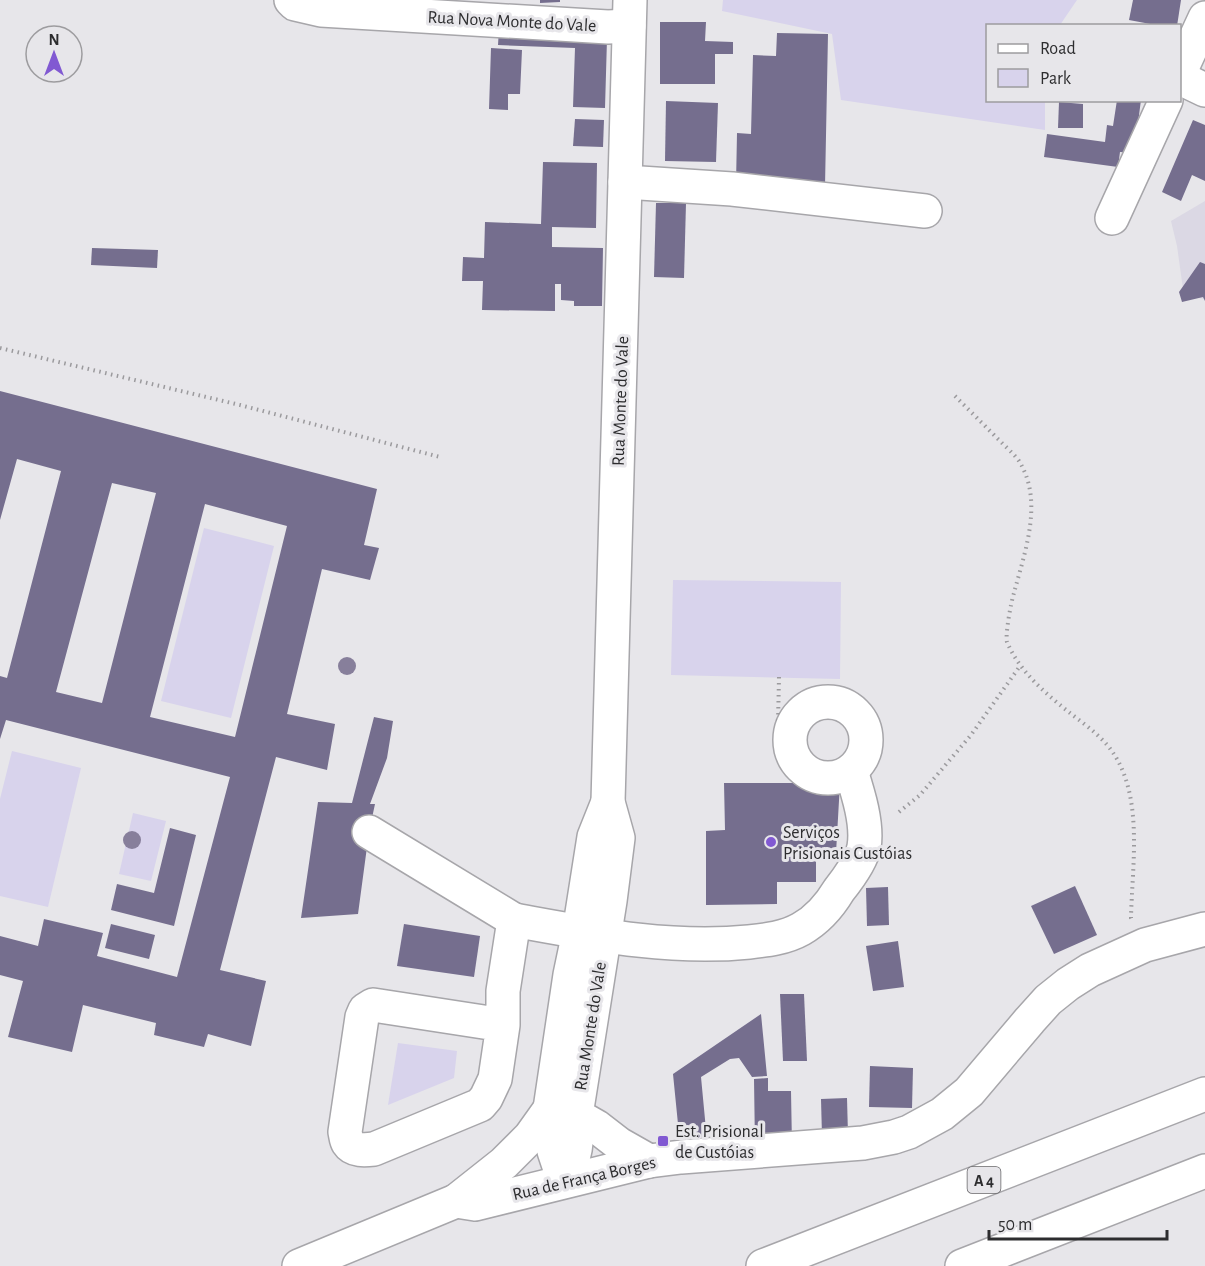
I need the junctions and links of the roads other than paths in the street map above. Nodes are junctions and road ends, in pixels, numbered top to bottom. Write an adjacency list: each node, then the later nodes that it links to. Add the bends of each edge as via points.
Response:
1 (291, 0): 2 (main road, Rua Nova Monte do Vale, via 321,10 608,27)
2 (629, 13): 8 (main road, Rua Monte do Vale)
3 (1205, 18): 4 (main road)
4 (1181, 68)
5 (1181, 79): 6 (main road)
6 (1205, 90)
7 (1165, 102): 10 (main road)
8 (625, 182): 9 (main road, via 732,189); 15 (main road, Rua Monte do Vale, via 608,802 618,838)
9 (925, 211)
10 (1112, 218)
11 (851, 771): 11 (main road, via 827,778 804,770 791,749 790,736 800,714 823,702 847,707 857,715 864,726 865,750); 15 (main road, via 864,825 864,848 829,906 802,928 778,939 727,944 665,943)
12 (369, 832): 13 (main road)
13 (514, 920): 15 (main road); 16 (main road, via 503,991)
14 (1205, 929): 19 (main road, Rua de França Borges, via 1145,945 1068,984 1036,1013 969,1092 942,1114 909,1132 863,1143)
15 (592, 934): 18 (main road, Rua Monte do Vale, via 570,975)
16 (503, 1025): 16 (main road, via 495,1079 480,1105 374,1149 355,1149 348,1143 345,1132 365,1010 373,1005)
17 (1205, 1094): 24 (main road, A 4)
18 (563, 1112): 19 (main road, Rua Monte do Vale, via 597,1127); 21 (main road, Rua Monte do Vale, via 551,1132); 22 (main road, Rua Monte do Vale)
19 (649, 1161): 21 (main road, Rua de França Borges)
20 (1205, 1171): 25 (main road)
21 (564, 1181): 22 (main road, Rua de França Borges, via 475,1204)
22 (456, 1201): 23 (main road, Rua de França Borges)
23 (299, 1266)
24 (763, 1266)
25 (962, 1266)

